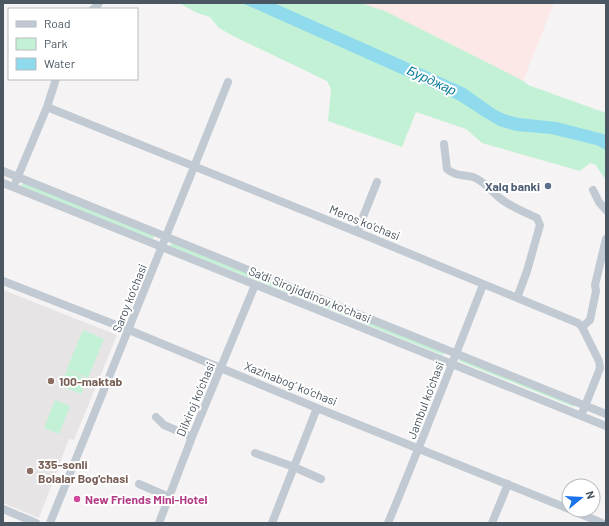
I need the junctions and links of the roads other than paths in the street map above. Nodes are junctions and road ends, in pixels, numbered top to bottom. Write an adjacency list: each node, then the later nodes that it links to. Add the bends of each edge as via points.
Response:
1 (56, 80): 3 (street)
2 (228, 82): 5 (street, Saroy ko‘chasi)
3 (47, 107): 5 (street, Meros ko‘chasi); 7 (street)
4 (444, 144): 20 (street, via 449,171 481,181 502,200 539,221 534,252)
5 (194, 167): 13 (street, Meros ko‘chasi); 14 (street, Saroy ko‘chasi)
6 (3, 171): 7 (street, Sa'di Sirojiddinov ko'chasi)
7 (17, 177): 10 (street); 14 (street, Sa'di Sirojiddinov ko'chasi)
8 (377, 182): 13 (street)
9 (3, 183): 10 (street, Sa'di Sirojiddinov ko'chasi)
10 (13, 187): 16 (street, Sa'di Sirojiddinov ko'chasi)
11 (593, 190): 12 (street)
12 (606, 210)
13 (358, 232): 19 (street, Meros ko‘chasi)
14 (166, 237): 16 (street, Saroy ko‘chasi); 23 (street, Sa'di Sirojiddinov ko'chasi)
15 (606, 239): 21 (street, via 590,320)
16 (162, 247): 18 (street, Sa'di Sirojiddinov ko'chasi); 22 (street, Saroy ko‘chasi)
17 (3, 281): 22 (street, Xazinabog‘ ko‘chasi)
18 (255, 284): 24 (street, Sa'di Sirojiddinov ko'chasi); 25 (street, Dilxiroj ko‘chasi)
19 (484, 285): 20 (street, Meros ko‘chasi); 23 (street, Jambul ko'chasi)
20 (517, 298): 21 (street, Meros ko‘chasi, via 578,323)
21 (582, 327): 26 (street, via 600,368)
22 (129, 330): 25 (street, Xazinabog‘ ko‘chasi); 44 (street, Saroy ko‘chasi)
23 (456, 354): 24 (street, Jambul ko'chasi); 26 (street, Sa'di Sirojiddinov ko'chasi)
24 (452, 364): 29 (street, Sa'di Sirojiddinov ko'chasi); 33 (street, Jambul ko'chasi)
25 (221, 368): 27 (street, Xazinabog‘ ko‘chasi); 32 (street, Dilxiroj ko‘chasi)
26 (585, 406): 28 (street, Sa'di Sirojiddinov ko'chasi); 29 (street)
27 (317, 408): 33 (street, Xazinabog‘ ko‘chasi); 35 (street)
28 (606, 414)
29 (581, 416): 31 (street, Sa'di Sirojiddinov ko'chasi)
30 (156, 417): 32 (street, via 164,425)
31 (606, 426)
32 (192, 437): 39 (street, Dilxiroj ko‘chasi)
33 (420, 448): 38 (street, Xazinabog‘ ko‘chasi); 47 (street, Jambul ko'chasi)
34 (255, 453): 35 (street)
35 (294, 467): 36 (street); 46 (street)
36 (321, 479)
37 (139, 484): 39 (street)
38 (508, 484): 40 (street, Xazinabog‘ ko‘chasi); 48 (street)
39 (169, 497): 45 (street, Dilxiroj ko‘chasi)
40 (561, 506)
41 (3, 509): 43 (street)
42 (590, 518): 49 (street, Xazinabog‘ ko‘chasi)
43 (36, 523)
44 (50, 523)
45 (159, 523)
46 (272, 523)
47 (388, 523)
48 (492, 523)
49 (602, 523)

